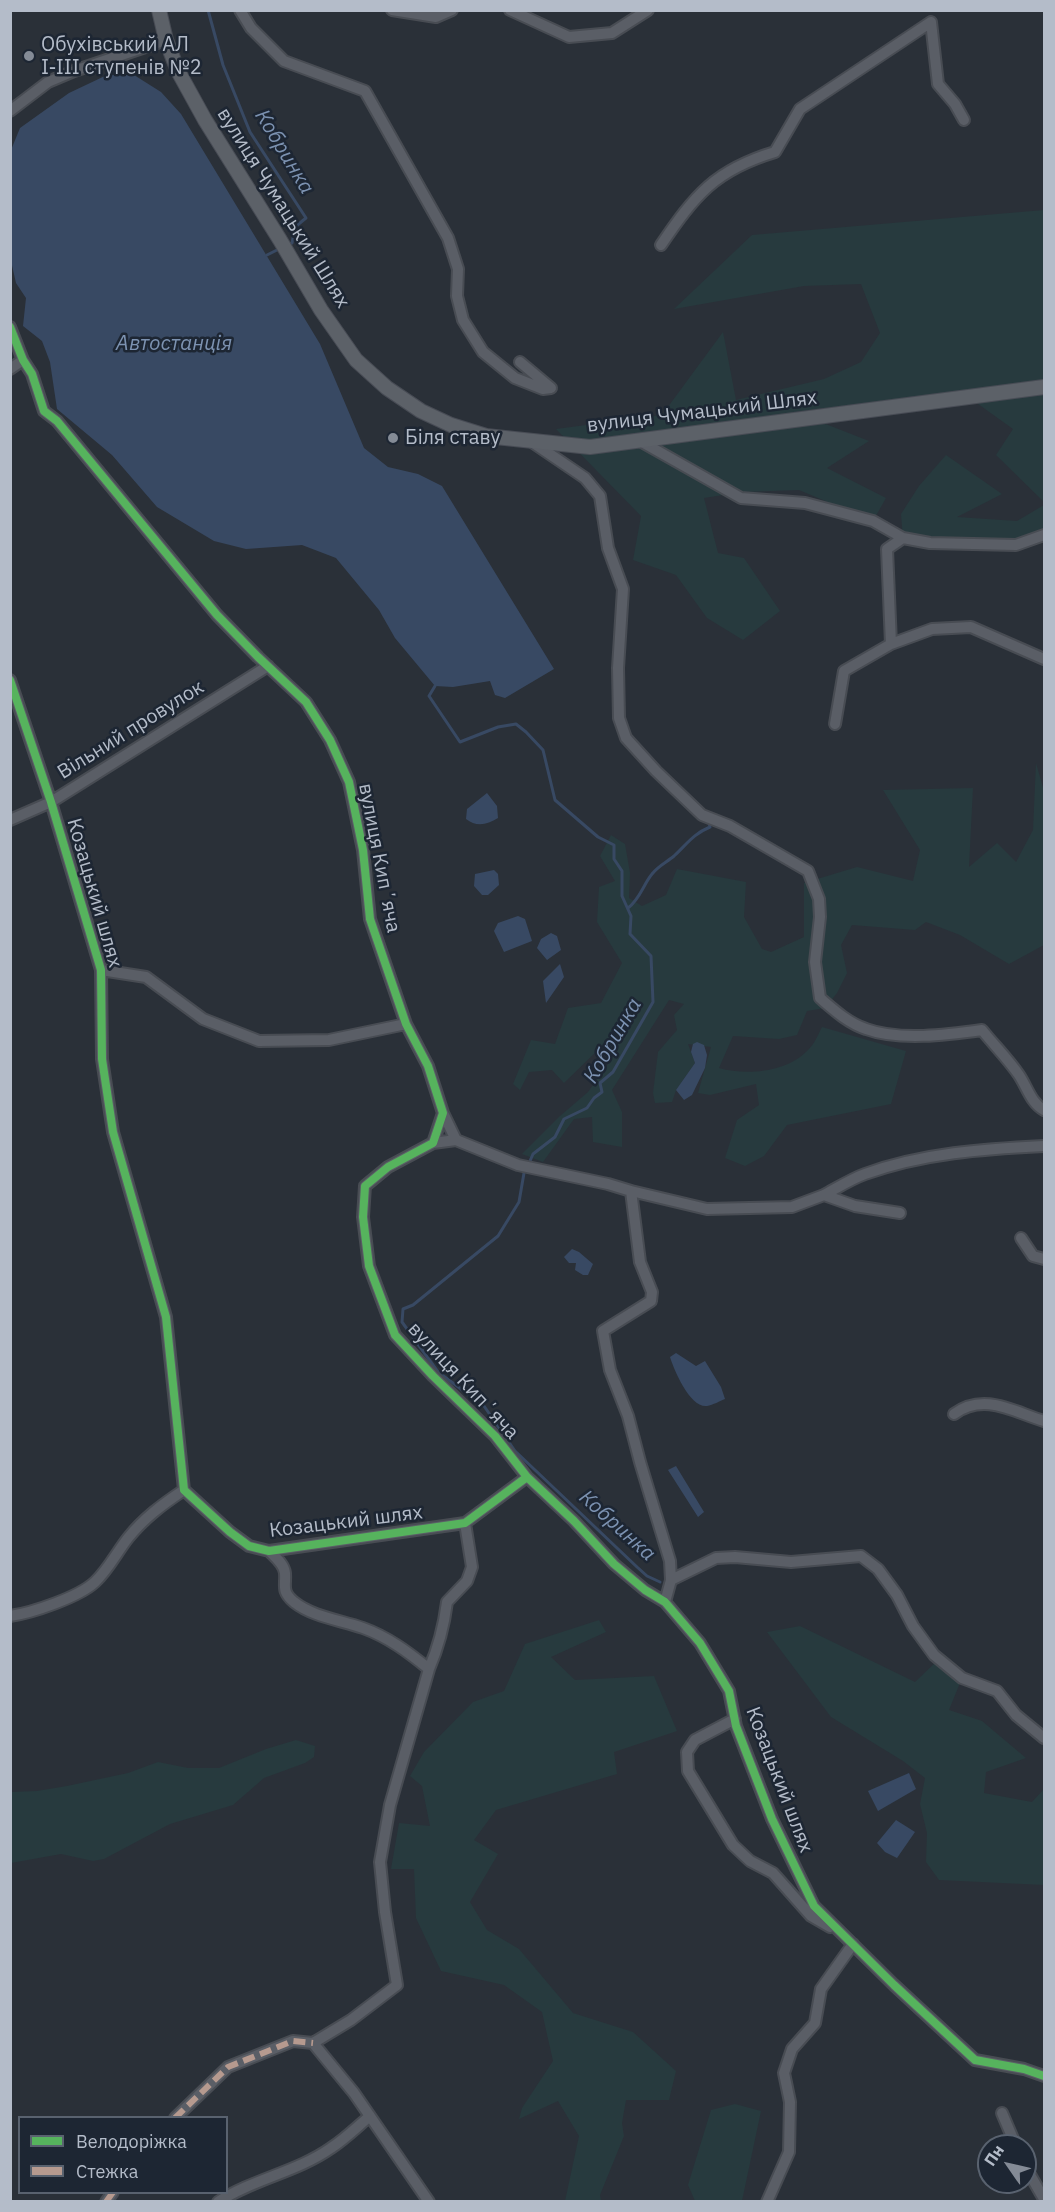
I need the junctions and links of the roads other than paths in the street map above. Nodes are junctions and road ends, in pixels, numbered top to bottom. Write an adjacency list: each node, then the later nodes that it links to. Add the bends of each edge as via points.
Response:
1 (159, 10): 8 (main road, вулиця Чумацький Шлях)
2 (240, 10): 14 (street, via 251,28 284,62 365,91 448,238 458,269 457,296 463,320 483,352 515,378 543,389 551,388)
3 (392, 10): 4 (street, via 436,17)
4 (452, 10)
5 (510, 10): 6 (street, via 569,37 612,33)
6 (648, 10)
7 (933, 16): 10 (street, via 938,84); 11 (street, via 878,59 800,109 775,152 750,159 711,182 686,208)
8 (166, 40): 9 (street, via 48,82); 17 (main road, вулиця Чумацький Шлях, via 205,120 356,360 387,388 451,425 486,436)
9 (10, 111)
10 (964, 120)
11 (661, 245)
12 (10, 327): 13 (street, вулиця Кипʼяча)
13 (23, 360): 15 (street); 23 (street, вулиця Кипʼяча, via 44,411 57,421 217,615)
14 (520, 362)
15 (10, 369)
16 (1044, 387): 18 (main road, вулиця Чумацький Шлях)
17 (532, 441): 18 (main road, вулиця Чумацький Шлях, via 590,447); 30 (street, via 585,478 600,496 608,548 623,589 619,718 626,738 702,815 730,826 808,871 819,899 815,962 820,998 839,1015 866,1029 891,1035 982,1030)
18 (640, 441): 20 (street, via 741,498 805,503 873,521)
19 (1044, 534): 20 (street, via 1016,545 930,543)
20 (903, 538): 21 (street, via 887,549)
21 (891, 644): 22 (street, via 932,629 970,627); 25 (street, via 844,671)
22 (1044, 659)
23 (268, 666): 26 (street, Вільний провулок); 29 (street, вулиця Кипʼяча, via 306,702 330,740 349,782 363,850 370,918)
24 (10, 680): 26 (street, Козацький шлях)
25 (835, 724)
26 (51, 802): 27 (street, Вільний провулок); 28 (street, Козацький шлях)
27 (10, 820)
28 (101, 970): 29 (street, via 146,976 203,1019 259,1041 329,1040); 43 (street, Козацький шлях, via 102,1059 113,1132 166,1317)
29 (406, 1024): 31 (street, вулиця Кипʼяча, via 428,1066)
30 (1044, 1110)
31 (442, 1113): 32 (street, вулиця Кипʼяча); 33 (street)
32 (456, 1140): 33 (street); 35 (street, via 518,1165)
33 (433, 1143): 42 (street, вулиця Кипʼяча, via 388,1167 364,1186 369,1266 395,1335 495,1436)
34 (1044, 1146): 36 (street, via 981,1149 919,1158 863,1174)
35 (631, 1191): 36 (street, via 707,1209 792,1207); 46 (street, via 640,1262 652,1292 651,1300 603,1330 610,1370 628,1416 670,1561)
36 (824, 1195): 37 (street, via 855,1206)
37 (900, 1213)
38 (1021, 1238): 39 (street, via 1033,1256)
39 (1044, 1259)
40 (954, 1414): 41 (street, via 964,1406 1004,1405)
41 (1044, 1421)
42 (528, 1477): 44 (street, Козацький шлях); 47 (street, Козацький шлях, via 614,1564)
43 (184, 1490): 45 (street, Козацький шлях, via 249,1546); 48 (street, via 159,1506 129,1536 95,1583 61,1601)
44 (465, 1523): 45 (street, Козацький шлях); 49 (street, via 472,1567 467,1581 447,1602 440,1645)
45 (269, 1551): 49 (street, via 285,1572 284,1587 291,1600 391,1641)
46 (671, 1580): 47 (street); 51 (street, via 716,1558 791,1562 861,1556 878,1569 934,1655 962,1678 997,1691 1016,1715)
47 (665, 1602): 50 (street, Козацький шлях, via 718,1672 729,1691)
48 (10, 1616)
49 (429, 1669): 54 (street, via 390,1805 380,1862 397,1985)
50 (735, 1719): 52 (street, Козацький шлях, via 772,1819 814,1906); 52 (street, via 695,1740 687,1752 688,1771 733,1845 750,1861 773,1873 811,1916)
51 (1044, 1737)
52 (843, 1934): 53 (street, Козацький шлях)
53 (853, 1944): 55 (street, Козацький шлях, via 975,2060); 62 (street, via 821,1989 815,2023 792,2049 784,2073 790,2102 789,2152)
54 (313, 2043): 57 (street, via 293,2041 228,2067); 58 (street)
55 (1044, 2076)
56 (1002, 2113): 59 (street)
57 (178, 2116)
58 (370, 2116): 60 (street, via 330,2149 238,2189); 61 (street)
59 (1011, 2134)
60 (218, 2202)
61 (429, 2202)
62 (766, 2202)

